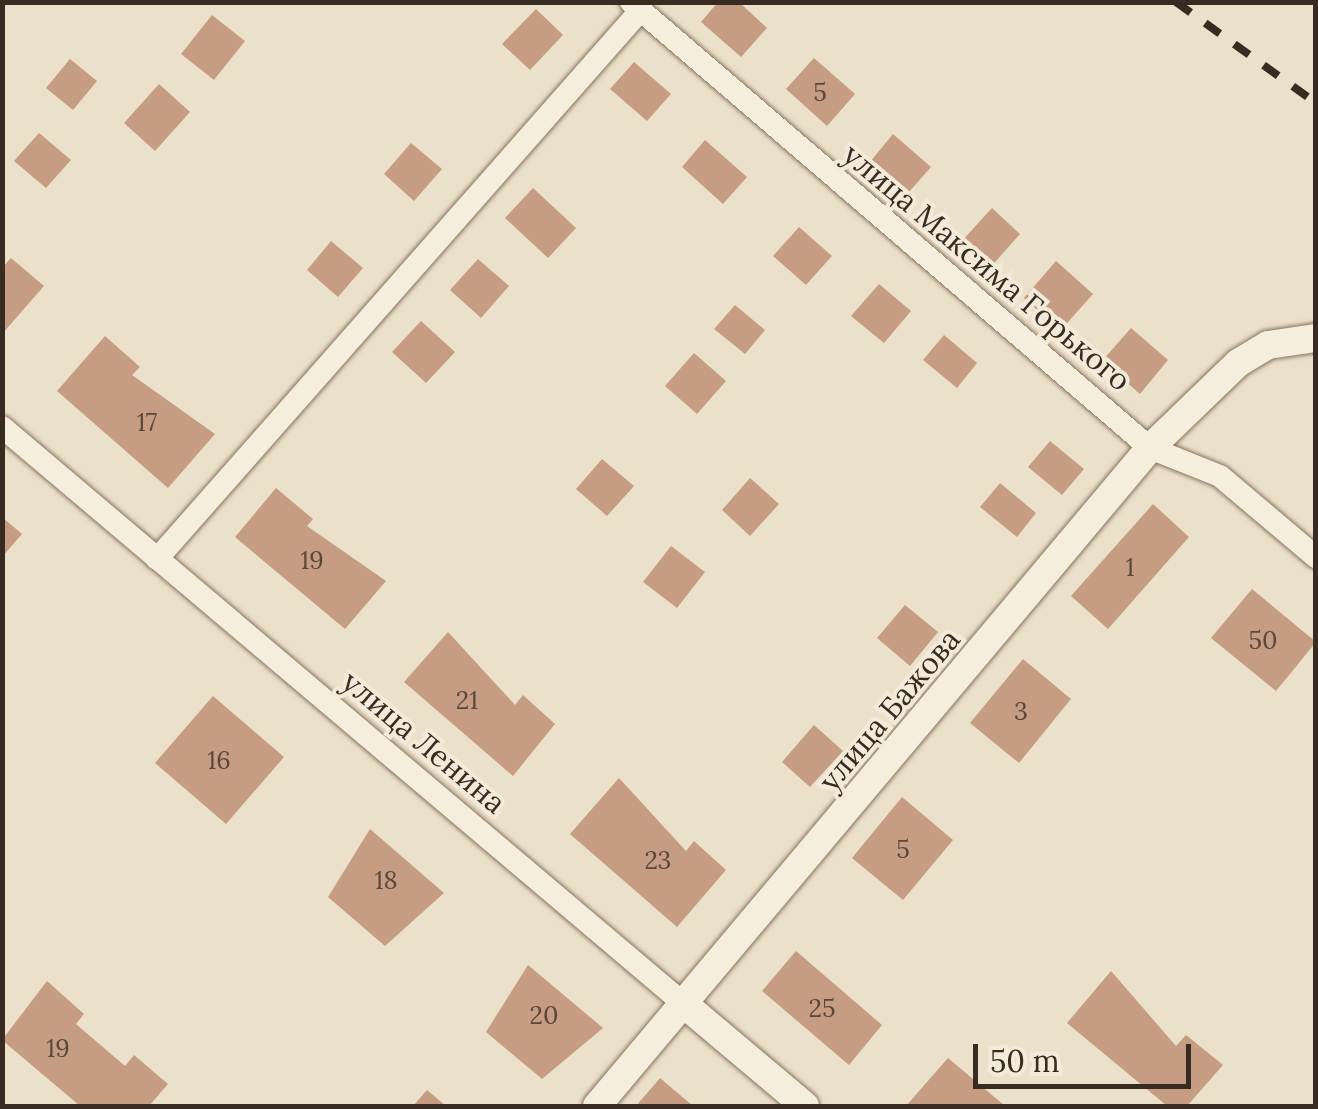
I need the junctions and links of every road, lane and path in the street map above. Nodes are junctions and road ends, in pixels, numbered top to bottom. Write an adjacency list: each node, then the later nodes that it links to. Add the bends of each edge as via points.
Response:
1 (636, 7): 4 (street, улица Максима Горького); 6 (street)
2 (1316, 338): 4 (street, улица Бажова, via 1268,344 1238,363)
3 (2, 428): 6 (street, улица Ленина)
4 (1150, 448): 5 (street, улица Максима Горького, via 1220,476); 7 (street, улица Бажова)
5 (1316, 557)
6 (156, 559): 7 (street, улица Ленина)
7 (684, 1004): 8 (street, улица Бажова); 9 (street, улица Ленина)
8 (598, 1106)
9 (805, 1106)

